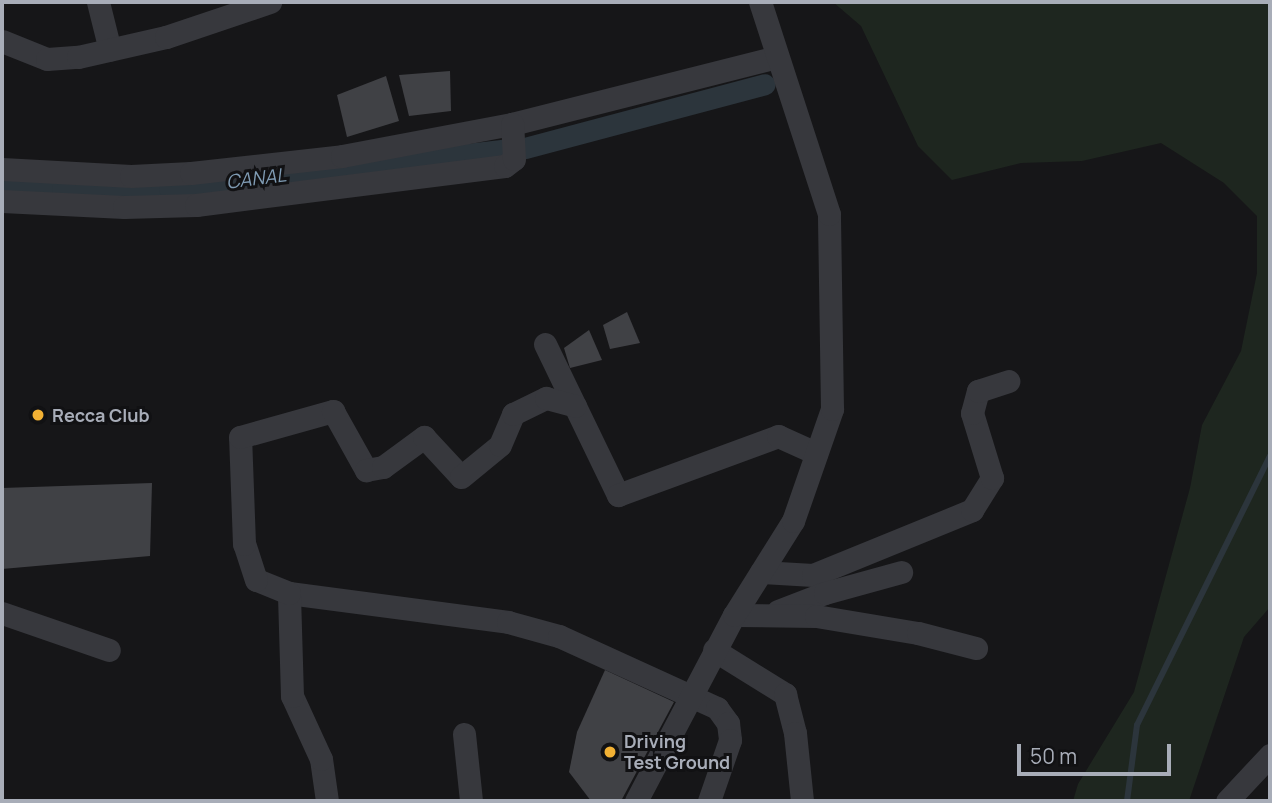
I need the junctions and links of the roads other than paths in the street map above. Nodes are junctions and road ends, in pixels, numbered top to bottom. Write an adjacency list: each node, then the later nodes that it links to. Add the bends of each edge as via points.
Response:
1 (99, 2): 5 (street)
2 (270, 2): 5 (street, via 166,37)
3 (760, 2): 6 (street)
4 (2, 41): 5 (street, via 47,59)
5 (110, 50)
6 (777, 57): 7 (street); 15 (street, via 830,214 832,409)
7 (512, 124): 9 (street, via 342,156 191,173); 11 (street, via 514,159 505,166 196,205)
8 (2, 169): 9 (street)
9 (48, 172): 11 (street)
10 (2, 201): 11 (street)
11 (50, 203)
12 (545, 344): 14 (street)
13 (1008, 381): 16 (street, via 978,391 972,413 992,478 972,510 813,575)
14 (575, 407): 15 (street, via 618,495 778,436); 18 (street, via 546,398 513,414 500,445 461,477 424,437 383,467 366,470 333,411 240,437 244,544 256,580)
15 (816, 453): 16 (street, via 793,521)
16 (761, 572): 20 (street)
17 (901, 572): 21 (street)
18 (289, 593): 25 (street, via 508,622 559,636); 28 (street, via 292,696 321,759)
19 (2, 613): 23 (street)
20 (734, 615): 21 (street); 24 (street)
21 (768, 615): 22 (street, via 816,616 918,633)
22 (976, 649)
23 (109, 650)
24 (714, 650): 25 (street); 32 (street, via 785,694 795,733)
25 (689, 696): 30 (street); 31 (street, via 716,708 728,723 730,740)
26 (464, 734): 29 (street)
27 (1270, 755): 33 (street)
28 (327, 801)
29 (471, 801)
30 (636, 801)
31 (709, 801)
32 (802, 801)
33 (1227, 801)

